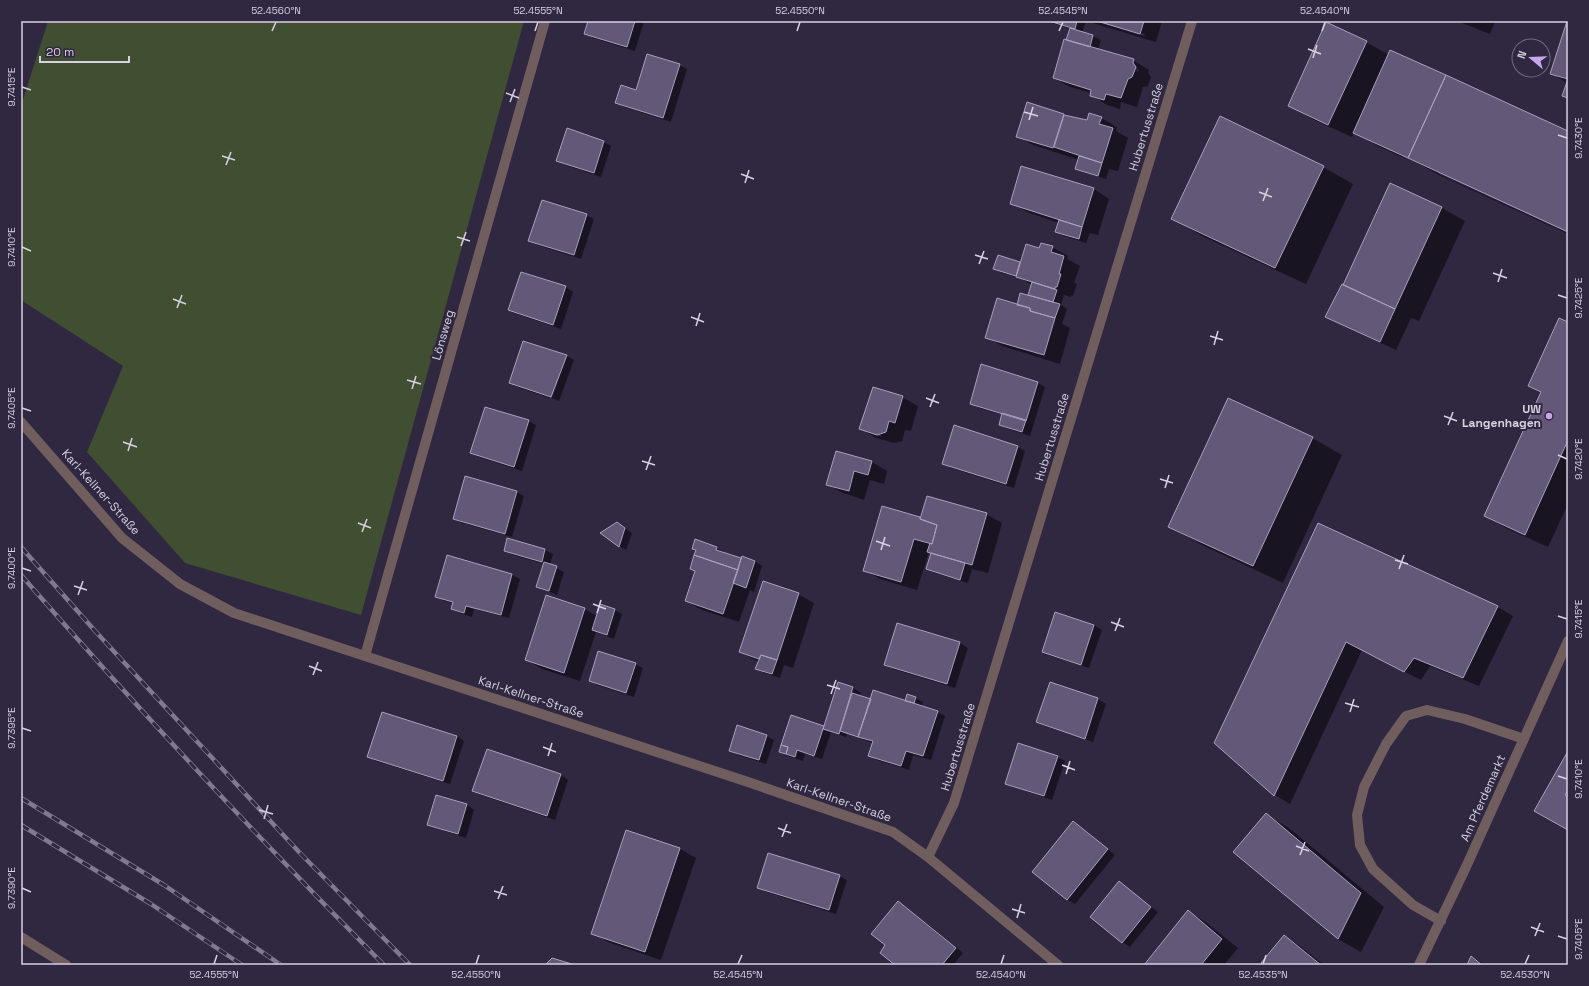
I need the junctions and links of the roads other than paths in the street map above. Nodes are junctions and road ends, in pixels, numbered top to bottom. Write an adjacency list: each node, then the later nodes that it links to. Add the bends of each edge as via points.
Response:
1 (546, 21): 5 (street, Lönsweg)
2 (1192, 21): 7 (street, Hubertusstraße, via 954,803)
3 (21, 422): 5 (street, Karl-Kellner-Straße, via 122,538 180,584 234,613)
4 (1568, 641): 6 (street, Am Pferdemarkt)
5 (365, 656): 7 (street, Karl-Kellner-Straße, via 893,832)
6 (1524, 739): 8 (street, Am Pferdemarkt); 8 (street, via 1427,710 1406,716 1386,744 1364,787 1357,823 1360,845 1373,869 1413,905)
7 (928, 857): 11 (street, Karl-Kellner-Straße)
8 (1440, 921): 12 (street, Am Pferdemarkt)
9 (21, 937): 10 (street)
10 (66, 965)
11 (1058, 965)
12 (1419, 965)

